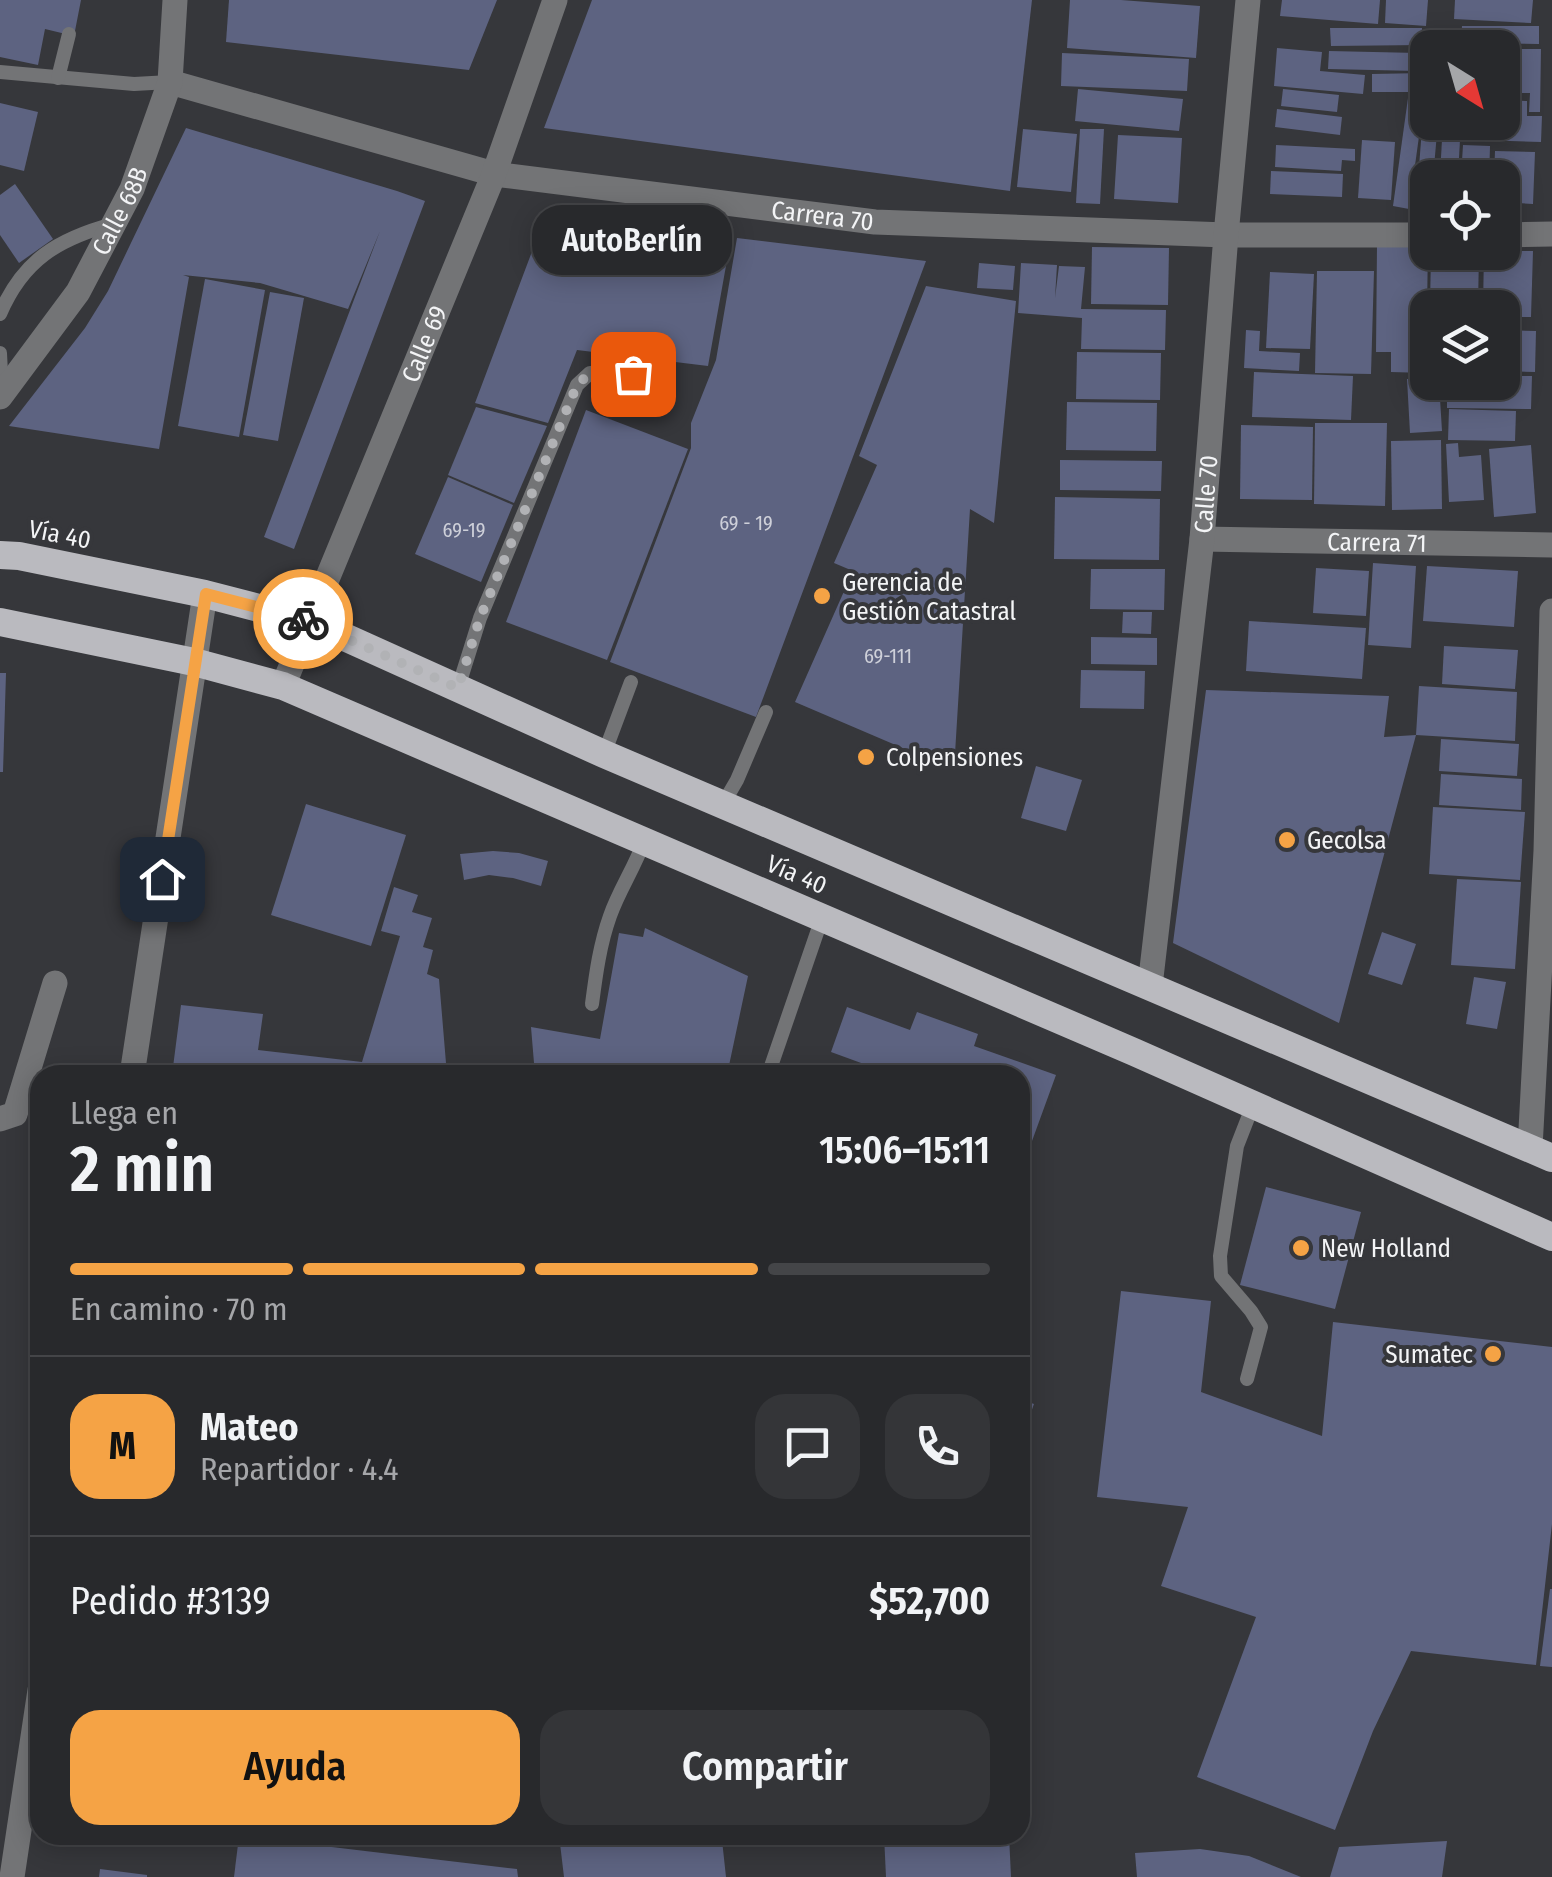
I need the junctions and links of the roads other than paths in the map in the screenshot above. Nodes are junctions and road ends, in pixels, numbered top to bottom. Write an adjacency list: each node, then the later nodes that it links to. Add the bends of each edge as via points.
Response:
1 (175, 0): 7 (street, Calle 68B)
2 (555, 0): 8 (street, Calle 69)
3 (1248, 0): 13 (street, Calle 70)
4 (69, 34): 6 (lane)
5 (0, 72): 6 (lane)
6 (58, 78): 7 (lane)
7 (170, 82): 8 (street, Carrera 70); 9 (street, Calle 68B)
8 (494, 174): 13 (street, Carrera 70, via 875,222); 23 (street, Calle 69)
9 (113, 224): 14 (lane, via 79,233 38,257); 17 (street, Calle 68B, via 78,292)
10 (1410, 234): 13 (street, Carrera 70)
11 (1520, 234): 12 (street)
12 (1552, 234)
13 (1226, 235): 18 (street, Calle 70)
14 (0, 314)
15 (0, 354): 17 (lane)
16 (633, 374): 28 (lane, via 590,373 577,385 480,618)
17 (1, 396)
18 (1202, 538): 19 (street, Carrera 71); 35 (street, Calle 70)
19 (1552, 545)
20 (0, 555): 21 (highway, Vía 40)
21 (206, 594): 23 (highway, Vía 40); 25 (street)
22 (1552, 611): 41 (street)
23 (309, 621): 27 (street, Calle 69); 28 (highway, Vía 40)
24 (0, 622): 25 (highway, Vía 40)
25 (194, 662): 27 (highway, Vía 40); 37 (street)
26 (630, 682): 30 (lane)
27 (283, 686): 32 (highway, Vía 40)
28 (458, 688): 30 (highway, Vía 40)
29 (766, 712): 31 (lane)
30 (604, 754): 31 (highway, Vía 40)
31 (723, 804): 35 (highway, Vía 40)
32 (644, 841): 33 (highway, Vía 40); 36 (lane, via 612,912)
33 (822, 918): 38 (lane); 39 (highway, Vía 40)
34 (55, 983): 40 (street, via 15,1114)
35 (1150, 986): 41 (highway, Vía 40)
36 (592, 1004)
37 (134, 1065)
38 (771, 1065)
39 (1253, 1105): 42 (highway, Vía 40); 43 (lane, via 1237,1146 1220,1256 1220,1276 1261,1327)
40 (0, 1119)
41 (1541, 1153)
42 (1552, 1237)
43 (1247, 1379)
44 (30, 1757): 45 (street)
45 (12, 1877)

